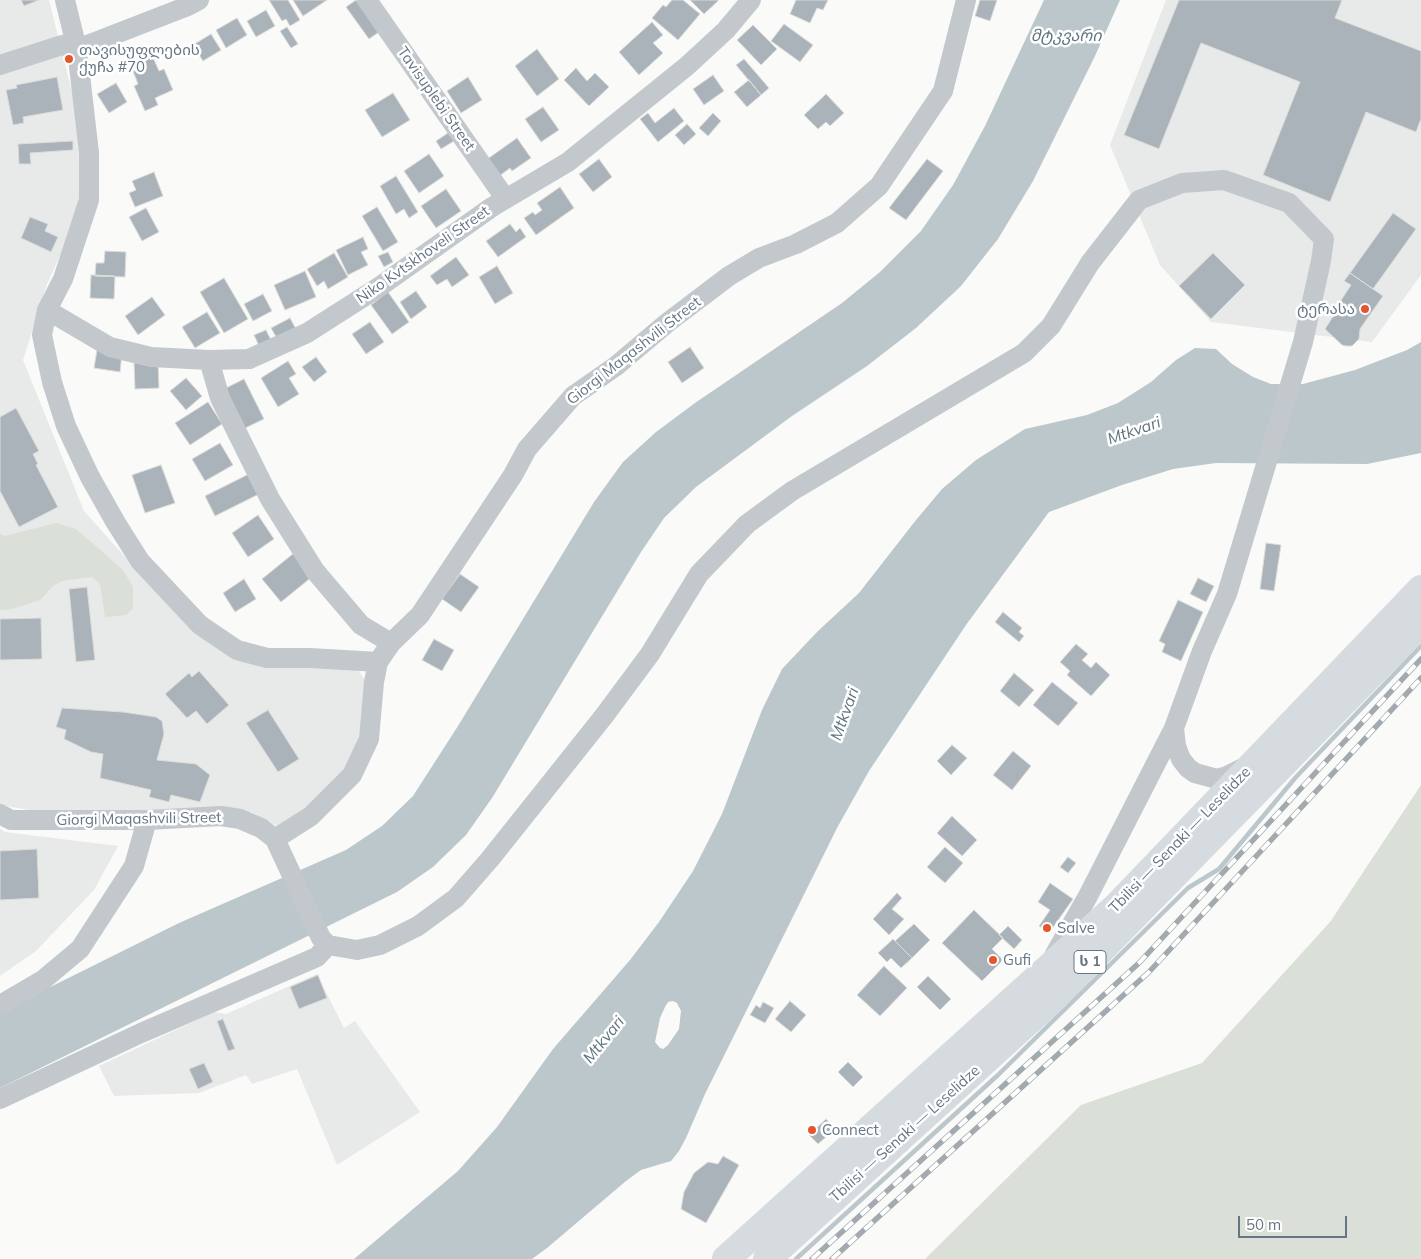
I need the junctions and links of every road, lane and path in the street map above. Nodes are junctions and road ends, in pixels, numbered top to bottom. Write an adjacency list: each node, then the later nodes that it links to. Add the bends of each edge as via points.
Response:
1 (65, 0): 6 (street)
2 (199, 0): 6 (street)
3 (367, 0): 8 (street, Tavisuplebi Street)
4 (751, 0): 8 (street, Niko Kvtskhoveli Street, via 726,30 638,106 568,162)
5 (966, 0): 13 (street, Giorgi Maqashvili Street, via 943,91 879,186 837,224 759,258 729,276 573,396 527,449 420,615)
6 (77, 49): 7 (street, via 62,44); 9 (street, via 89,153 89,200 63,279)
7 (0, 64)
8 (505, 198): 10 (street, Niko Kvtskhoveli Street, via 379,287 307,333 250,359)
9 (47, 310): 10 (street, Niko Kvtskhoveli Street, via 110,347 151,357); 14 (street, via 42,336 66,426 116,524 140,561 174,599 200,626 237,650 267,658)
10 (209, 360): 13 (street, via 220,398 270,499 310,563 361,625)
11 (1421, 589): 16 (highway, Tbilisi — Senaki — Leselidze / ს 1)
12 (1421, 623): 25 (highway, Tbilisi — Senaki — Leselidze / ს 1, via 1054,998)
13 (391, 643): 14 (street, Giorgi Maqashvili Street)
14 (378, 662): 19 (street, Giorgi Maqashvili Street, via 369,738 352,775 311,816)
15 (1174, 728): 16 (street, via 1181,759 1188,768 1201,775 1222,778); 20 (street, via 1227,594 1303,342 1324,239 1289,203 1224,180 1182,183 1139,200 1090,263 1051,326 1024,353 792,491 747,524 699,574 650,654 604,716 456,898 418,926 380,945 357,950); 21 (street, via 1065,939)
16 (1258, 760): 21 (highway, Tbilisi — Senaki — Leselidze / ს 1, via 1116,907)
17 (0, 814): 18 (street, Giorgi Maqashvili Street, via 11,820)
18 (147, 820): 19 (street, Giorgi Maqashvili Street, via 221,816 253,824); 22 (street, via 134,866 80,949 43,980)
19 (275, 839): 20 (street)
20 (324, 941): 23 (street, via 317,957 140,1033)
21 (1044, 973): 24 (highway, Tbilisi — Senaki — Leselidze / ს 1)
22 (0, 1005)
23 (0, 1099)
24 (726, 1259)
25 (766, 1259)

